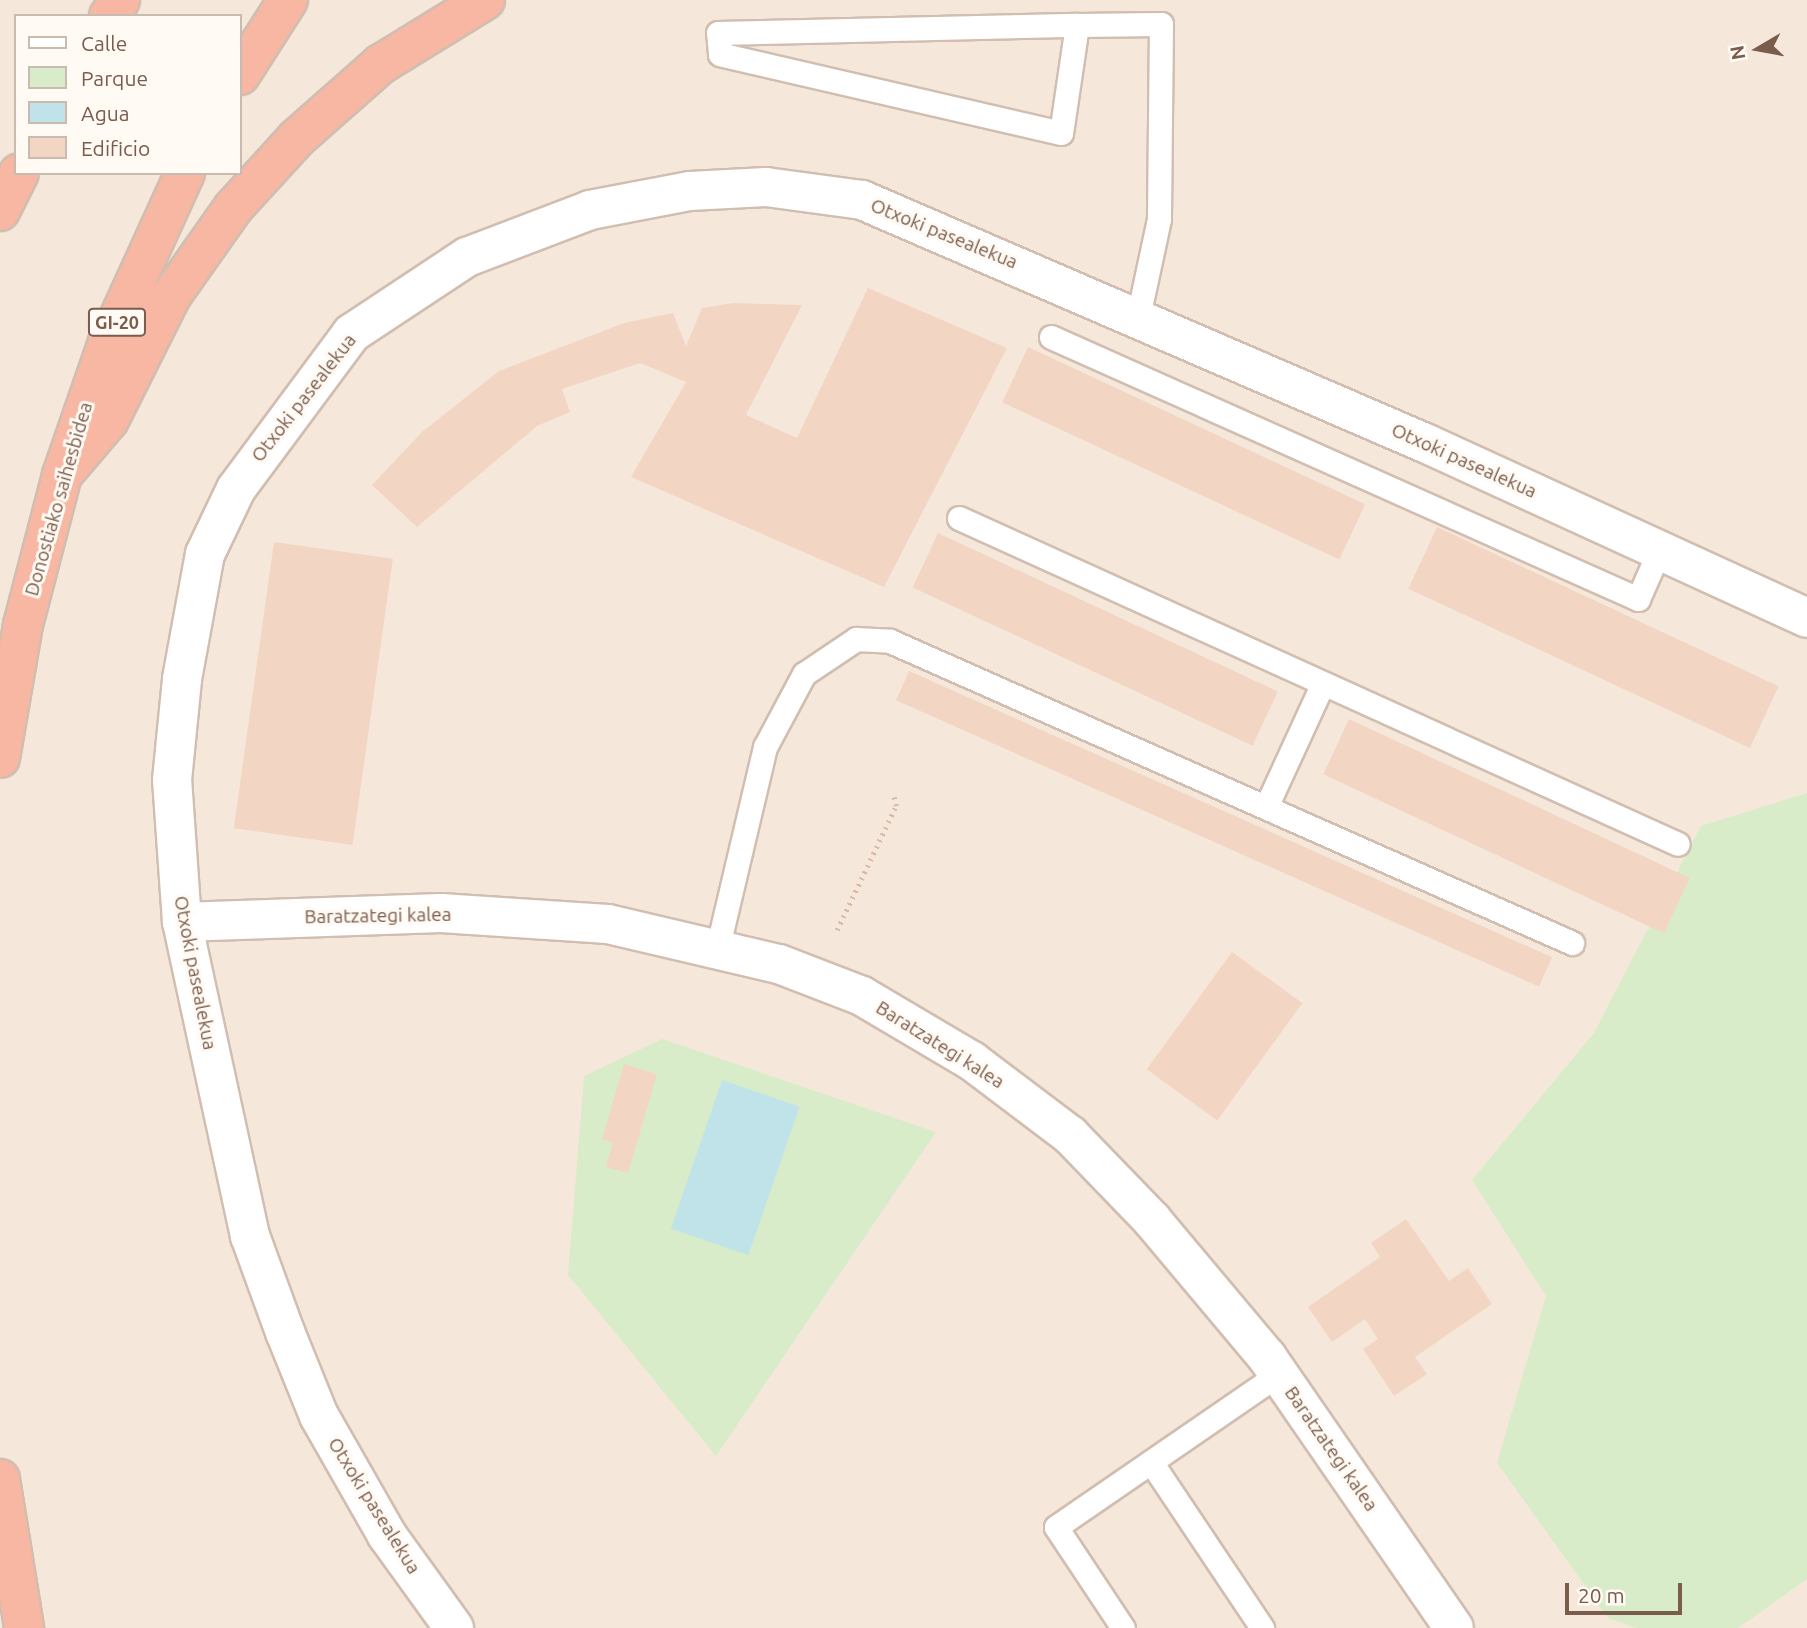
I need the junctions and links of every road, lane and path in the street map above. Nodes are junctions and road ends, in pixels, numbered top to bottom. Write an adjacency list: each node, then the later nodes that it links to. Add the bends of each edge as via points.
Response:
1 (288, 0): 4 (highway)
2 (485, 0): 10 (highway, via 381,64 297,138 233,208 171,296 109,419)
3 (1077, 25): 3 (lane, via 746,32 718,33 720,54 1061,133); 8 (lane, via 1161,24 1159,219)
4 (242, 72)
5 (18, 175): 7 (highway)
6 (184, 175): 10 (highway, Donostiako saihesbidea / GI-20, via 108,342)
7 (0, 211)
8 (1138, 317): 12 (street, Otxoki pasealekua); 19 (street, Otxoki pasealekua, via 862,200 766,187 690,191 590,210 467,257 352,333 236,489 205,554 181,680 172,780)
9 (1051, 337): 12 (lane, via 1638,599)
10 (62, 475): 15 (highway, Donostiako saihesbidea / GI-20, via 23,625)
11 (959, 518): 14 (lane)
12 (1660, 549): 13 (street, Otxoki pasealekua)
13 (1807, 618)
14 (1322, 685): 17 (lane); 18 (lane)
15 (0, 758)
16 (894, 797): 20 (path, via 896,806)
17 (1266, 807): 21 (lane); 22 (lane, via 890,641 856,639 804,674 765,747)
18 (1678, 844)
19 (181, 922): 22 (street, Baratzategi kalea, via 441,913 608,925); 27 (street, Otxoki pasealekua, via 250,1236 285,1332 319,1416 387,1535)
20 (837, 930)
21 (1572, 943)
22 (717, 950): 23 (street, Baratzategi kalea, via 779,964 862,996 972,1061 1037,1110 1152,1220)
23 (1279, 1374): 24 (lane); 30 (street, Baratzategi kalea)
24 (1151, 1462): 28 (lane, via 1056,1527); 29 (lane)
25 (0, 1479): 26 (highway)
26 (24, 1628)
27 (454, 1628)
28 (1123, 1628)
29 (1262, 1628)
30 (1454, 1628)

